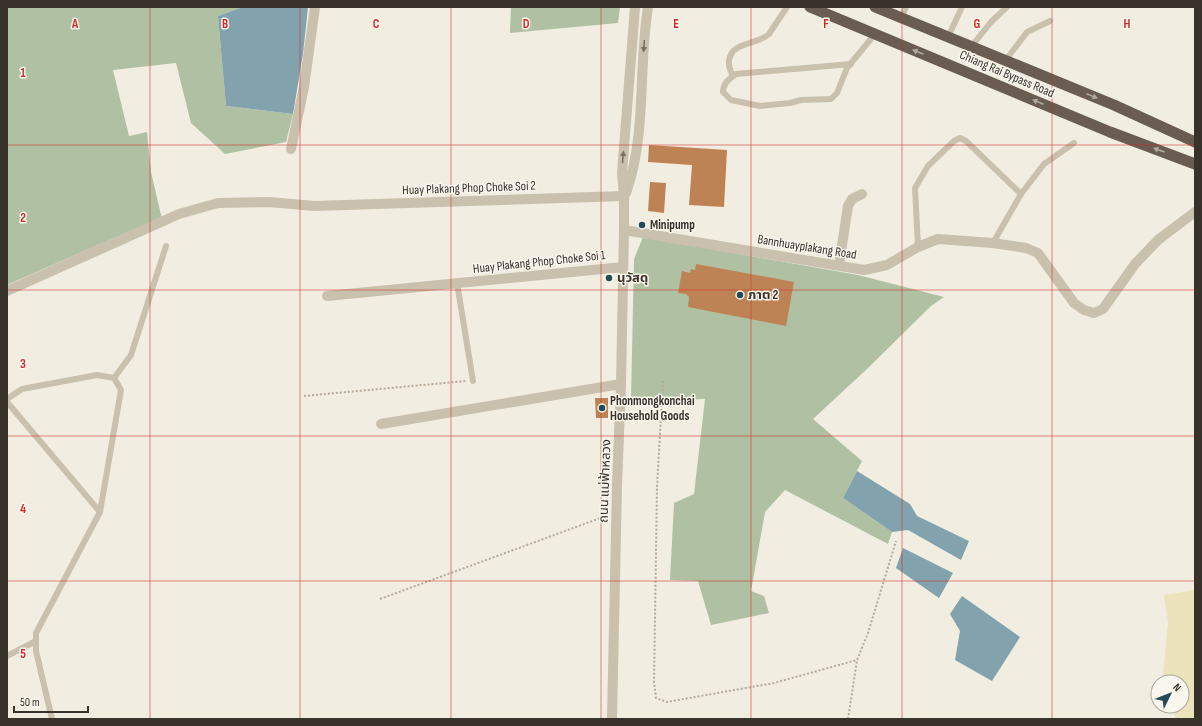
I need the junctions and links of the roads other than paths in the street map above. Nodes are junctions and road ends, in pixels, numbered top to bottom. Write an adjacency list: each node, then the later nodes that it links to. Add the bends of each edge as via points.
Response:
1 (315, 7): 20 (street, via 304,87)
2 (635, 7): 26 (street, ถนน แม่ฟ้าหลวง, one-way to 2, via 622,173)
3 (648, 7): 26 (street, one-way to 26, via 638,139 633,174)
4 (787, 7): 17 (lane, via 766,38 739,46 735,50 728,62)
5 (810, 7): 12 (highway, Chiang Rai Bypass Road)
6 (875, 7): 10 (highway, Chiang Rai Bypass Road)
7 (906, 7): 10 (lane)
8 (962, 7): 13 (lane)
9 (1007, 7): 14 (lane)
10 (901, 18): 13 (highway, Chiang Rai Bypass Road)
11 (1050, 21): 15 (lane, via 1027,32)
12 (875, 34): 16 (lane); 21 (highway, Chiang Rai Bypass Road, one-way to 12, via 1110,132)
13 (948, 37): 14 (highway, Chiang Rai Bypass Road)
14 (971, 46): 15 (highway, Chiang Rai Bypass Road)
15 (1005, 61): 18 (highway, Chiang Rai Bypass Road, one-way to 18)
16 (850, 64): 17 (lane); 17 (lane, via 837,94 826,100 801,100 760,106 731,100 723,92 723,86)
17 (733, 76)
18 (1193, 138)
19 (1074, 144): 25 (lane, via 1044,164)
20 (291, 148)
21 (1184, 159): 22 (highway, Chiang Rai Bypass Road); 23 (street)
22 (1195, 164)
23 (1195, 168)
24 (862, 194): 32 (street, via 852,199 848,206)
25 (1021, 194): 29 (lane); 31 (lane, via 966,141 960,138 954,141 928,166 915,188)
26 (624, 196): 28 (street, ถนน แม่ฟ้าหลวง); 35 (street, Huay Plakang Phop Choke Soi 2, via 314,206 269,202 218,203 180,214)
27 (1195, 212): 29 (street, Bannhuayplakang Road, via 1158,240 1135,264 1103,309 1094,313 1074,303 1038,253 1026,248)
28 (624, 230): 32 (street, Bannhuayplakang Road); 33 (street, ถนน แม่ฟ้าหลวง)
29 (993, 243): 31 (street, Bannhuayplakang Road, via 938,239)
30 (166, 246): 37 (lane, via 131,355)
31 (918, 246): 32 (street, Bannhuayplakang Road, via 887,265 864,270)
32 (839, 265)
33 (623, 267): 34 (street, Huay Plakang Phop Choke Soi 1); 39 (street, ถนน แม่ฟ้าหลวง)
34 (458, 283): 36 (street, Huay Plakang Phop Choke Soi 1); 38 (lane, Huay Plakang Phop Choke Soi 1)
35 (7, 291)
36 (327, 296)
37 (114, 378): 40 (lane, via 97,375 22,389); 42 (lane, via 121,390)
38 (472, 381)
39 (622, 384): 41 (street); 46 (street, ถนน แม่ฟ้าหลวง)
40 (7, 401): 42 (lane)
41 (382, 424)
42 (100, 512): 43 (lane, via 36,633)
43 (36, 641): 44 (lane); 45 (lane, via 36,651)
44 (7, 656)
45 (52, 719)
46 (612, 719)

